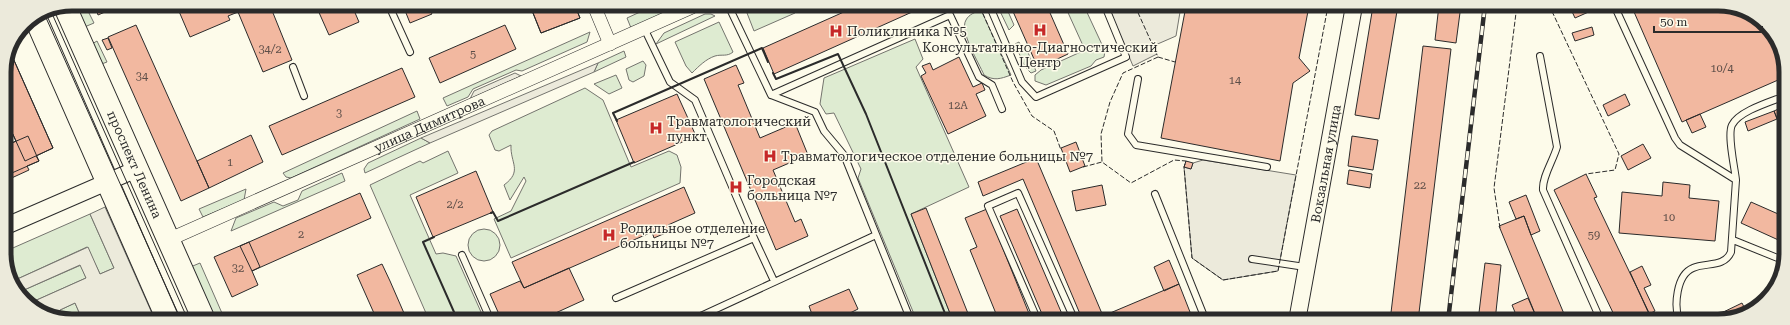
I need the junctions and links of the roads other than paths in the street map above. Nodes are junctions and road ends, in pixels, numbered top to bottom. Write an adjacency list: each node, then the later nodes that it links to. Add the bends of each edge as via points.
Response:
1 (67, 11): 22 (highway, проспект Ленина)
2 (391, 11): 13 (lane)
3 (596, 11): 12 (street)
4 (683, 11): 11 (street, улица Димитрова)
5 (732, 11): 17 (lane)
6 (992, 11): 7 (lane, via 1022,82 1036,97 1126,57)
7 (1106, 11)
8 (1353, 11): 34 (street, Вокзальная улица)
9 (1617, 11): 23 (lane, via 1680,146)
10 (37, 22): 24 (highway)
11 (644, 28): 12 (street, улица Димитрова); 28 (lane, via 670,82 695,100)
12 (610, 44): 29 (street, улица Димитрова)
13 (410, 52)
14 (1540, 56): 46 (lane, via 1557,147 1542,190)
15 (293, 67): 18 (lane)
16 (1138, 78): 21 (lane, via 1128,134 1136,145)
17 (772, 95): 20 (lane, via 950,15 979,77 992,85); 27 (lane, via 815,112 824,131 844,155)
18 (304, 96)
19 (1779, 99): 23 (lane, via 1740,115 1731,126)
20 (1002, 109)
21 (1267, 166)
22 (137, 170): 24 (street); 29 (highway, проспект Ленина)
23 (1736, 180): 30 (lane)
24 (108, 182): 26 (street); 37 (highway)
25 (1155, 194): 44 (lane)
26 (11, 224)
27 (876, 235): 35 (lane); 41 (lane)
28 (754, 238): 35 (lane); 36 (lane)
29 (168, 240): 38 (highway, проспект Ленина)
30 (1732, 240): 32 (lane); 47 (lane, via 1728,258 1723,262 1692,268 1685,274 1677,292)
31 (462, 255): 39 (lane)
32 (1778, 258)
33 (1252, 259): 34 (lane)
34 (1306, 268): 45 (street, Вокзальная улица)
35 (774, 281): 40 (lane)
36 (616, 298)
37 (165, 314)
38 (201, 314)
39 (488, 314)
40 (705, 314)
41 (908, 314)
42 (1035, 314): 43 (lane, via 988,206 1018,193)
43 (1071, 314)
44 (1203, 314)
45 (1298, 314)
46 (1598, 314)
47 (1679, 314)

